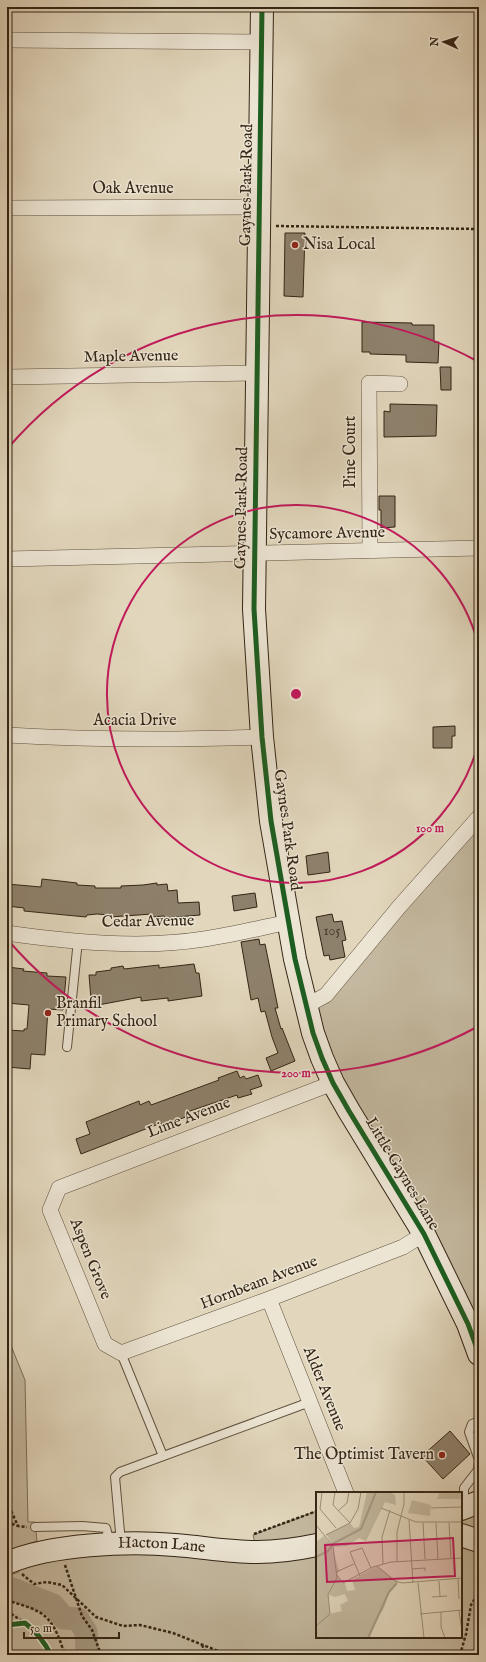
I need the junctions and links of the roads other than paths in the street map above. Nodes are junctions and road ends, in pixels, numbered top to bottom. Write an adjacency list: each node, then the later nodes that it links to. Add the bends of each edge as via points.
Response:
1 (262, 7): 3 (street, Gaynes Park Road)
2 (7, 40): 3 (street)
3 (261, 42): 5 (street, Gaynes Park Road)
4 (7, 208): 5 (street, Oak Avenue)
5 (260, 215): 6 (street, Gaynes Park Road)
6 (256, 373): 7 (street, Maple Avenue); 11 (street, Gaynes Park Road)
7 (7, 377)
8 (400, 384): 10 (street, Pine Court, via 369,384)
9 (479, 548): 10 (street, Sycamore Avenue)
10 (370, 551): 11 (street, Sycamore Avenue)
11 (254, 554): 12 (street, Sycamore Avenue); 14 (street, Gaynes Park Road, via 254,616)
12 (7, 559)
13 (7, 735): 14 (street, Acacia Drive, via 167,740)
14 (262, 737): 16 (street, Gaynes Park Road, via 271,821)
15 (479, 817): 19 (street, via 399,907 326,995)
16 (288, 922): 18 (street, Cedar Avenue, via 204,939 147,944); 19 (street, Gaynes Park Road)
17 (7, 933): 18 (street, Cedar Avenue)
18 (78, 940): 20 (lane)
19 (306, 1006): 21 (street, Little Gaynes Lane)
20 (66, 1047)
21 (332, 1082): 22 (street, Lime Avenue); 23 (street, Little Gaynes Lane)
22 (59, 1188): 26 (street, Aspen Grove, via 50,1210 105,1344)
23 (424, 1234): 24 (street, Hornbeam Avenue, via 403,1247); 25 (street, Little Gaynes Lane)
24 (269, 1299): 26 (street, Hornbeam Avenue); 27 (street, Alder Avenue)
25 (479, 1352)
26 (121, 1353): 29 (lane)
27 (310, 1402): 29 (lane); 31 (street, Alder Avenue)
28 (479, 1421): 30 (lane, via 472,1424 469,1432)
29 (163, 1456): 36 (lane, via 120,1472 115,1477)
30 (479, 1461): 32 (lane, via 476,1474 464,1488 464,1498)
31 (346, 1492)
32 (470, 1506)
33 (35, 1527): 36 (lane, via 106,1528)
34 (462, 1535): 35 (street)
35 (479, 1541)
36 (115, 1544): 37 (street, Hacton Lane, via 174,1545 257,1552); 38 (street, Hacton Lane, via 49,1551)
37 (316, 1546)
38 (10, 1561)

